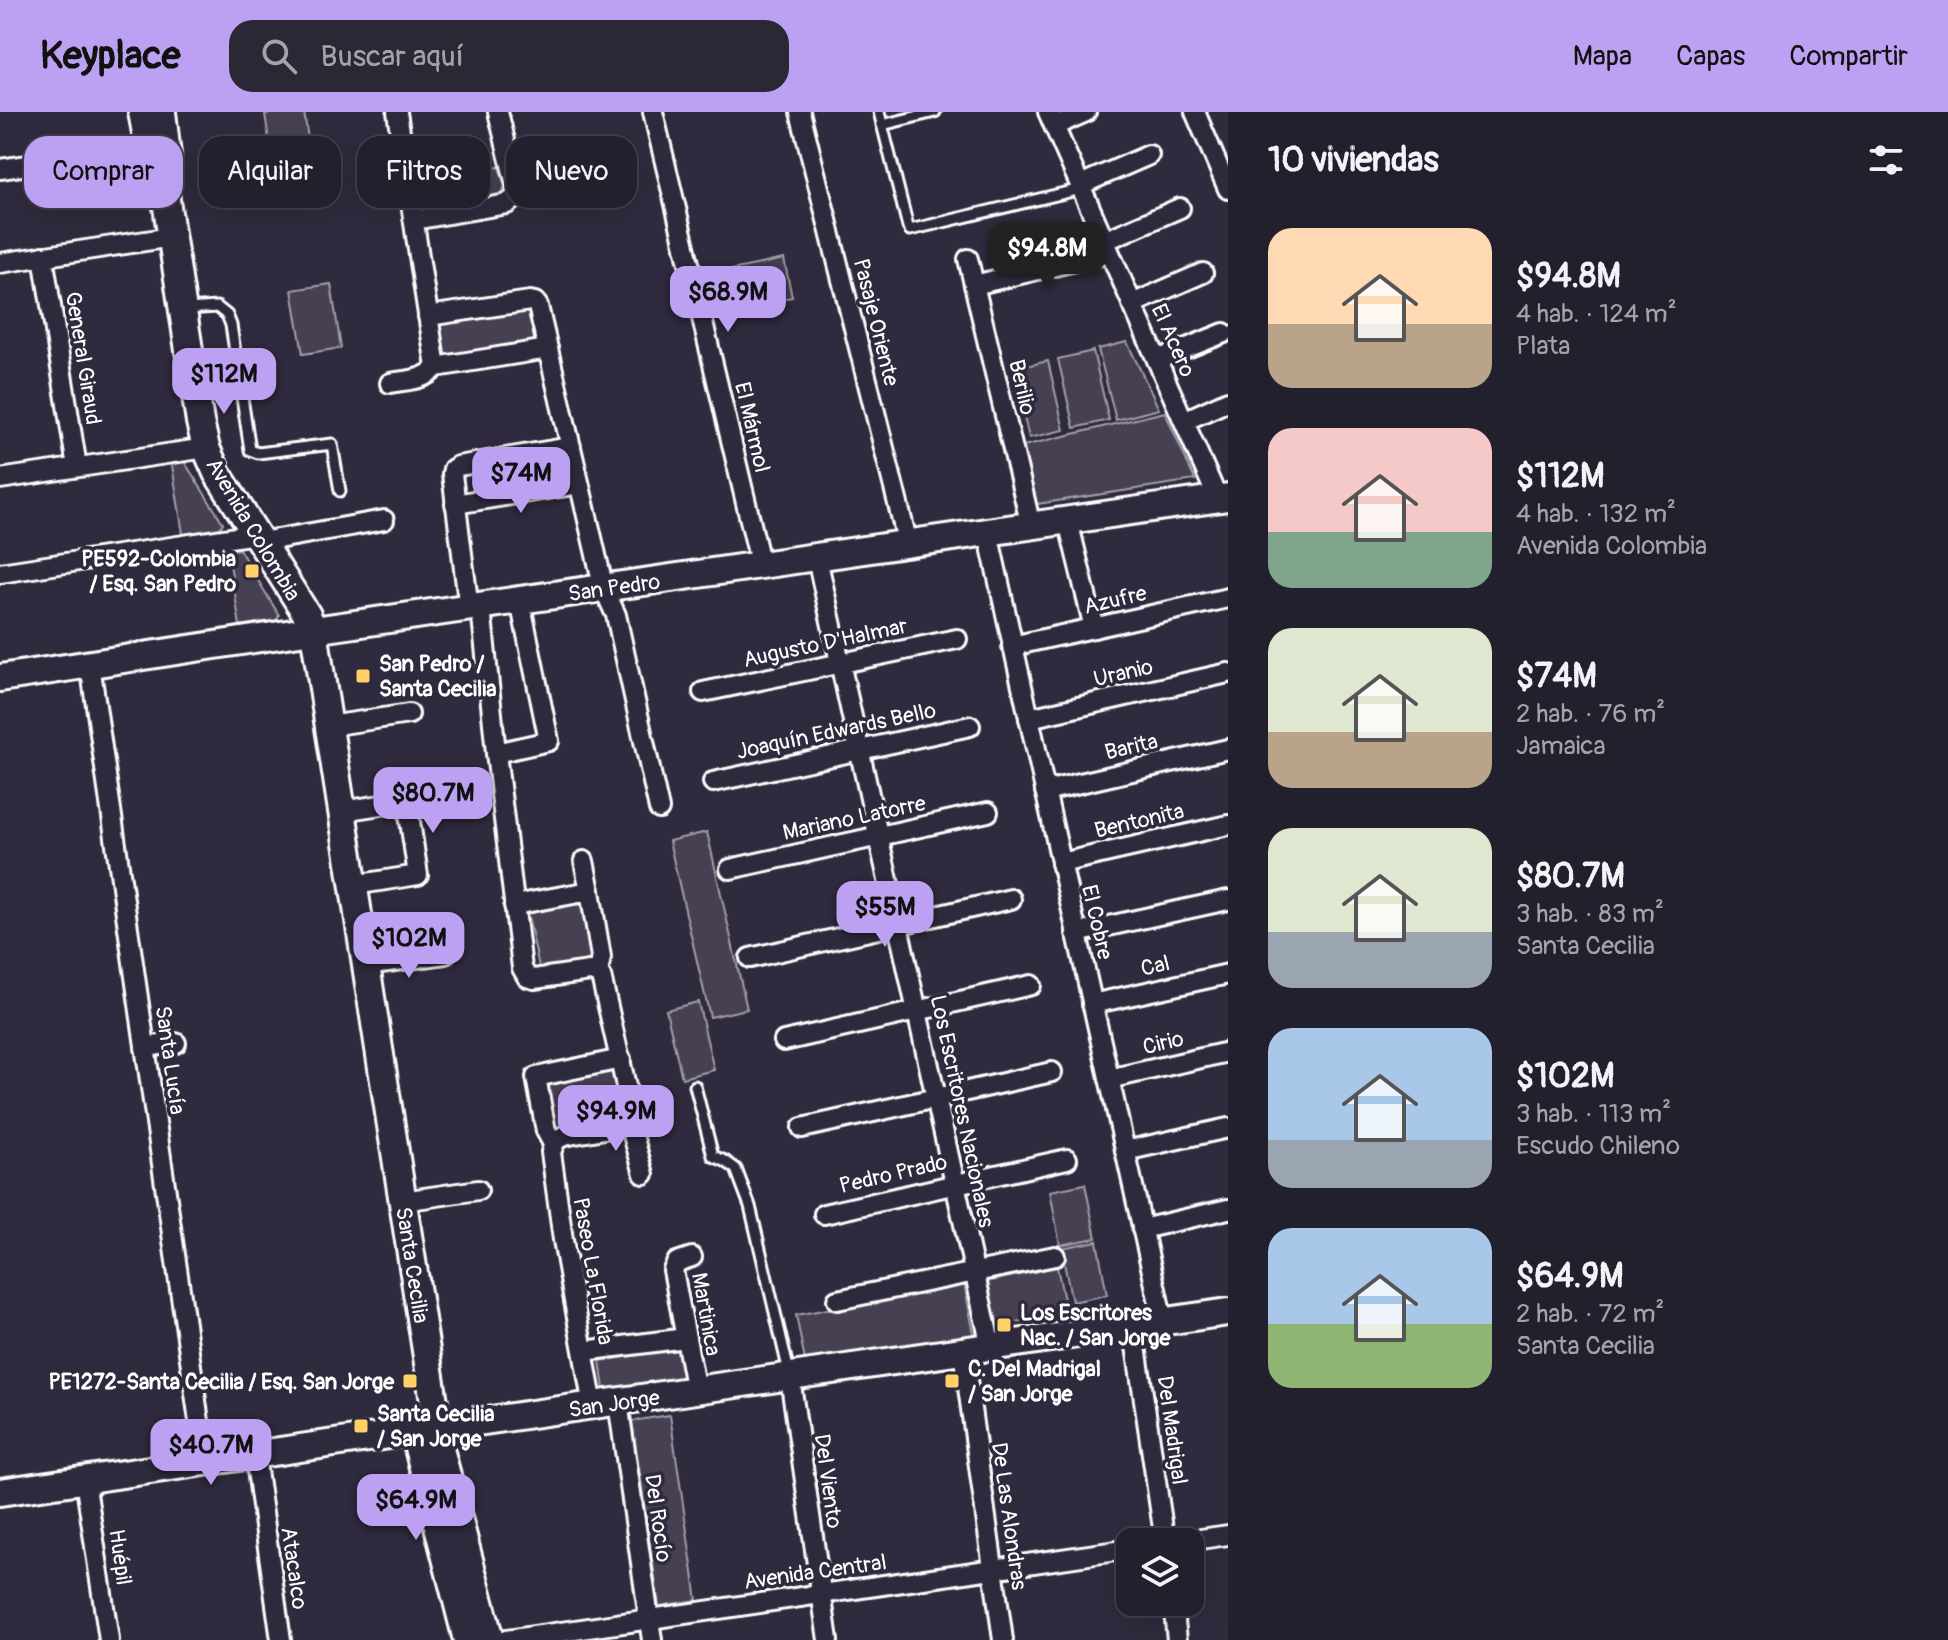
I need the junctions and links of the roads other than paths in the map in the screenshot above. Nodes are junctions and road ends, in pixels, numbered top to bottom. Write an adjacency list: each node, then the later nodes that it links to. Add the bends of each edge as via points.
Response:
1 (142, 112): 13 (street, Avenida Colombia)
2 (162, 112): 14 (street, Avenida Colombia)
3 (397, 112): 22 (street)
4 (498, 112): 22 (street, via 515,198 507,204)
5 (653, 112): 55 (street, El Mármol)
6 (800, 112): 53 (street, Pasaje Oriente)
7 (879, 112): 12 (lane)
8 (935, 112): 12 (lane)
9 (1086, 112): 11 (street)
10 (1195, 112): 19 (street)
11 (1051, 119): 18 (street, El Acero)
12 (882, 125): 18 (lane, via 910,230)
13 (147, 136)
14 (165, 136)
15 (1149, 155): 18 (street)
16 (24, 166): 17 (street)
17 (0, 169)
18 (1080, 187): 24 (street, El Acero)
19 (1228, 189)
20 (167, 208): 23 (street, Avenida Colombia)
21 (1180, 208): 24 (street)
22 (414, 220): 32 (street)
23 (172, 237): 25 (street); 31 (street, Avenida Colombia)
24 (1107, 247): 29 (street); 30 (street, El Acero)
25 (43, 256): 27 (street); 42 (street, General Giraud)
26 (968, 259): 29 (street, Berilio)
27 (0, 263)
28 (1203, 273): 30 (street)
29 (974, 285): 50 (street, Berilio)
30 (1132, 304): 35 (street, El Acero)
31 (183, 310): 41 (street, Avenida Colombia); 45 (lane, via 217,307 227,315 250,450 332,444)
32 (428, 316): 34 (street, via 532,301 538,306); 36 (street)
33 (1224, 333): 35 (street)
34 (548, 349): 36 (street); 40 (street)
35 (1157, 360): 39 (street, El Acero)
36 (436, 367): 37 (street, via 424,377)
37 (390, 383)
38 (1228, 401): 39 (street)
39 (1184, 421): 46 (street, El Acero)
40 (571, 447): 44 (street); 47 (street, via 458,466 452,474)
41 (206, 448): 42 (street); 52 (street, Avenida Colombia)
42 (77, 467): 43 (street)
43 (0, 479)
44 (579, 484): 47 (street); 57 (street)
45 (340, 491)
46 (1223, 498): 49 (street, San Pedro)
47 (455, 504): 60 (street)
48 (384, 520): 52 (street)
49 (1068, 521): 50 (street, San Pedro); 61 (street)
50 (1031, 526): 51 (street, San Pedro)
51 (988, 533): 53 (street, San Pedro); 64 (street, El Cobre)
52 (258, 538): 56 (street); 62 (street, Avenida Colombia)
53 (908, 544): 54 (street, San Pedro)
54 (817, 558): 55 (street, San Pedro); 66 (street, Los Escritores Nacionales)
55 (761, 566): 57 (street, San Pedro)
56 (0, 573)
57 (604, 589): 59 (street, San Pedro); 79 (street, via 616,615)
58 (1228, 598): 61 (street, Azufre)
59 (520, 601): 60 (street, San Pedro); 76 (street, via 549,741)
60 (475, 608): 62 (street, San Pedro); 76 (street)
61 (1094, 628): 64 (street, Azufre)
62 (314, 631): 65 (street, San Pedro); 72 (street, Santa Cecilia)
63 (957, 639): 66 (street, Augusto D'Halmar)
64 (1012, 646): 71 (street, El Cobre)
65 (90, 664): 68 (street, San Pedro); 104 (street, Santa Lucía)
66 (840, 664): 69 (street, Augusto D'Halmar); 75 (street, Los Escritores Nacionales)
67 (1228, 673): 71 (street, Uranio)
68 (0, 678)
69 (703, 692)
70 (409, 714): 72 (street)
71 (1029, 718): 78 (street, El Cobre)
72 (329, 726): 80 (street, Santa Cecilia)
73 (970, 726): 75 (street, Joaquín Edwards Bello)
74 (1228, 749): 78 (street, Barita)
75 (859, 750): 77 (street, Joaquín Edwards Bello); 83 (street, Los Escritores Nacionales)
76 (496, 753): 91 (street)
77 (713, 782)
78 (1045, 791): 85 (street, El Cobre)
79 (659, 809)
80 (342, 811): 87 (street, Santa Cecilia); 87 (street, via 407,801 418,875)
81 (988, 812): 83 (street, Mariano Latorre)
82 (1228, 825): 85 (street, Bentonita)
83 (878, 837): 86 (street, Mariano Latorre); 92 (street, Los Escritores Nacionales)
84 (584, 861): 88 (street)
85 (1061, 863): 93 (street, El Cobre)
86 (730, 869)
87 (354, 885): 96 (street, Santa Cecilia)
88 (590, 891): 91 (street); 97 (street, via 601,957)
89 (1011, 899): 92 (street)
90 (1228, 900): 93 (street)
91 (514, 905): 97 (street, via 527,977)
92 (898, 925): 95 (street); 101 (street, Los Escritores Nacionales)
93 (1076, 933): 100 (street, El Cobre)
94 (445, 954): 96 (street)
95 (750, 958)
96 (366, 965): 120 (street, Santa Cecilia)
97 (598, 973): 106 (street)
98 (1228, 974): 100 (street, Cal)
99 (1031, 985): 101 (street)
100 (1092, 1004): 108 (street, El Cobre)
101 (916, 1011): 102 (street); 110 (street, Los Escritores Nacionales)
102 (784, 1041)
103 (176, 1043): 104 (street)
104 (145, 1047): 140 (street, Santa Lucía)
105 (1228, 1052): 108 (street, Cirio)
106 (621, 1059): 111 (street); 114 (street, Paseo La Florida, via 536,1077)
107 (1052, 1072): 110 (street)
108 (1109, 1079): 115 (street, El Cobre)
109 (695, 1086): 135 (lane, via 713,1156 736,1169 750,1206)
110 (936, 1098): 112 (street); 118 (street, Los Escritores Nacionales)
111 (629, 1121): 114 (street, via 618,1128 564,1136); 117 (street)
112 (802, 1128)
113 (1228, 1128): 115 (street)
114 (553, 1144): 133 (street, Paseo La Florida, via 563,1240)
115 (1125, 1151): 123 (street, El Cobre)
116 (1067, 1159): 118 (street, Pedro Prado)
117 (644, 1174)
118 (955, 1184): 122 (street, Pedro Prado); 126 (street, Los Escritores Nacionales)
119 (478, 1190): 120 (street)
120 (403, 1201): 138 (street, Santa Cecilia)
121 (1228, 1209): 123 (street)
122 (824, 1214)
123 (1142, 1229): 129 (street, El Cobre)
124 (1055, 1256): 126 (street)
125 (692, 1257): 131 (street, Martinica, via 677,1262 673,1270)
126 (974, 1273): 127 (street); 132 (street, Los Escritores Nacionales)
127 (837, 1300)
128 (1228, 1312): 129 (street, San Jorge)
129 (1163, 1321): 130 (street, San Jorge)
130 (1133, 1326): 132 (street, San Jorge); 143 (street, Del Madrigal)
131 (686, 1338): 133 (street); 136 (street, Martinica)
132 (991, 1347): 134 (street, San Jorge)
133 (584, 1351): 137 (street, Paseo La Florida)
134 (963, 1351): 135 (street, San Jorge); 147 (street, De Las Alondras)
135 (790, 1377): 136 (street, San Jorge); 148 (street, Del Viento)
136 (696, 1391): 137 (street, San Jorge)
137 (606, 1404): 138 (street, San Jorge); 150 (street, Del Rocío)
138 (426, 1431): 139 (street, San Jorge); 153 (street, Santa Cecilia); 154 (street, Santa Cecilia, via 439,1445)
139 (255, 1456): 140 (street, San Jorge); 152 (street, Atacalco)
140 (205, 1463): 141 (street, San Jorge)
141 (85, 1480): 142 (street, San Jorge); 151 (street, Huépil)
142 (0, 1492)
143 (1163, 1528)
144 (1228, 1535): 145 (street)
145 (1204, 1538)
146 (1116, 1551): 147 (street, Avenida Central)
147 (993, 1569): 148 (street, Avenida Central); 158 (street, De Las Alondras)
148 (820, 1594): 150 (street, Avenida Central); 157 (street, Del Viento)
149 (1174, 1616): 159 (street)
150 (649, 1619): 155 (street, Avenida Central); 156 (street, Del Rocío)
151 (109, 1640)
152 (281, 1640)
153 (467, 1640)
154 (490, 1640)
155 (506, 1640)
156 (652, 1640)
157 (828, 1640)
158 (1003, 1640)
159 (1177, 1640)

